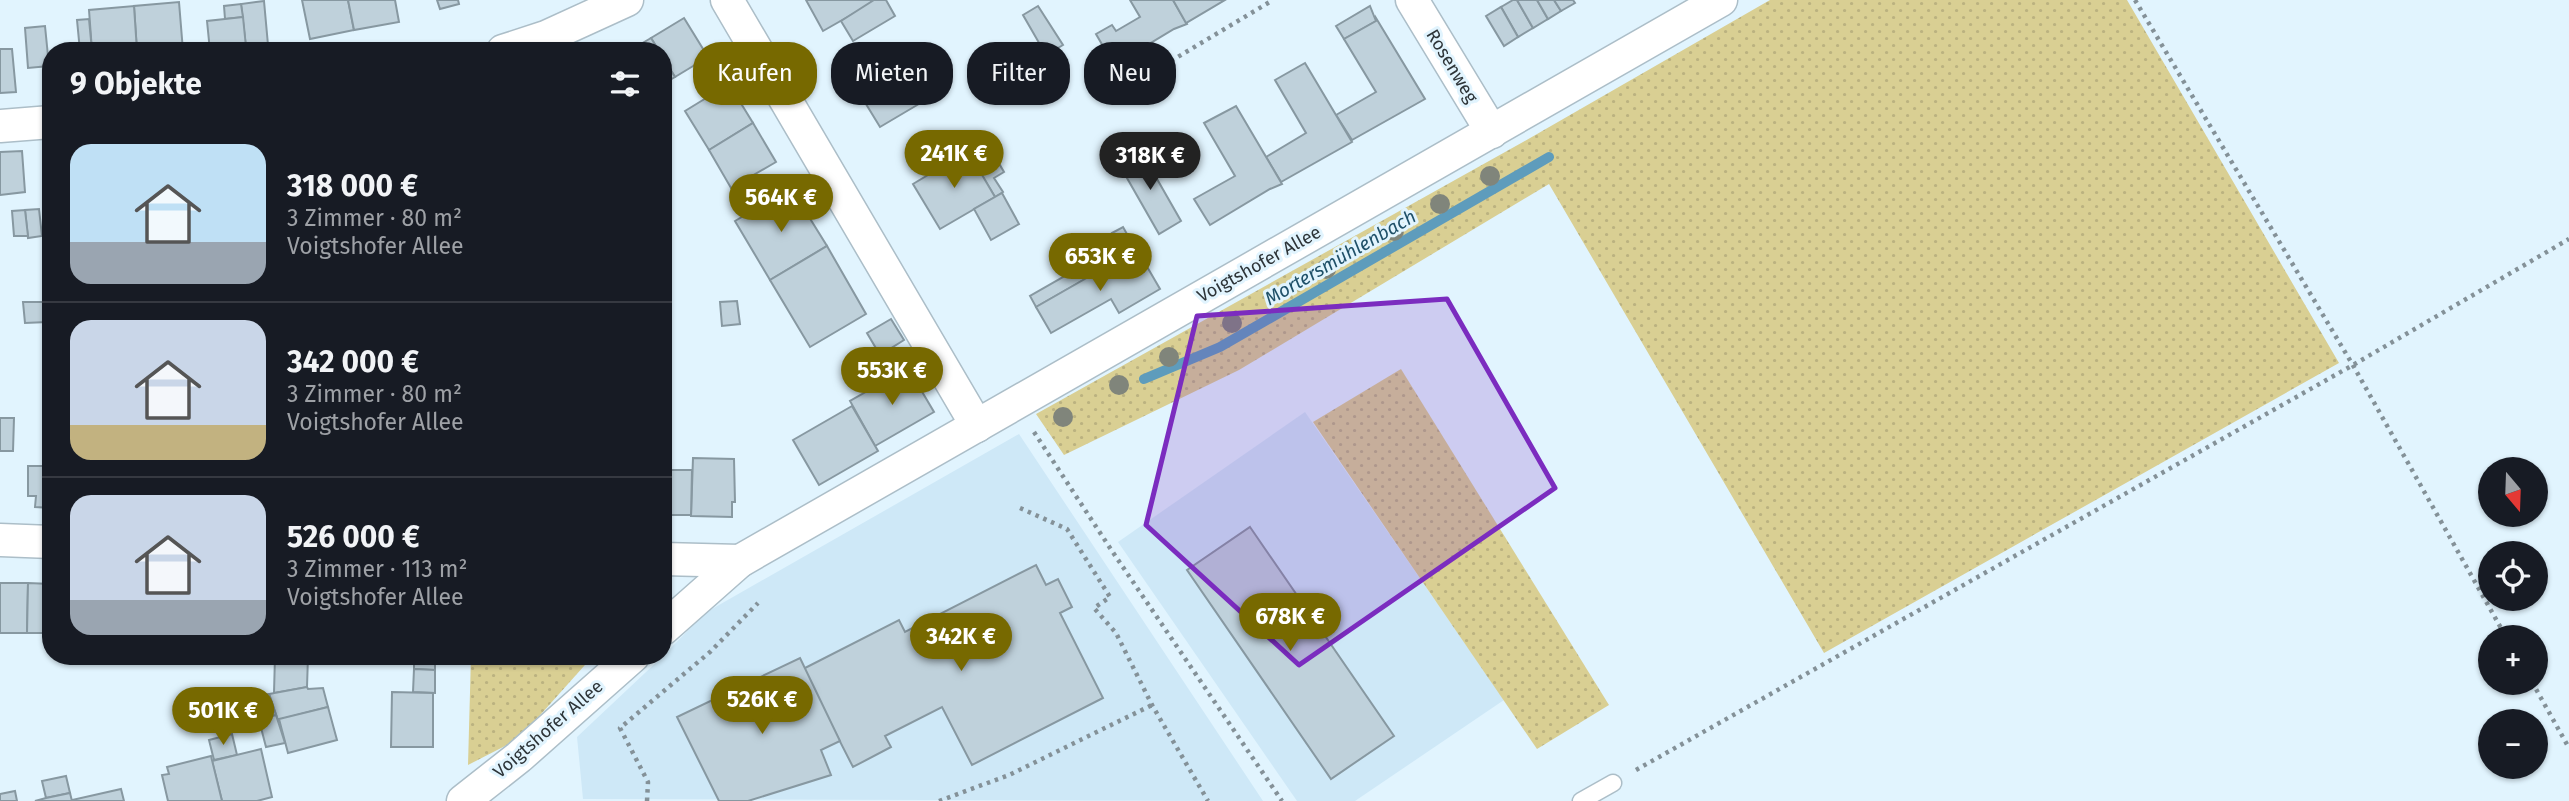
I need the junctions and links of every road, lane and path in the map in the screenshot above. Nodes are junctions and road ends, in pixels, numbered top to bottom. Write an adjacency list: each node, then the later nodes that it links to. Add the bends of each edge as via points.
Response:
1 (626, 0): 7 (street)
2 (727, 0): 15 (street)
3 (1273, 0): 8 (path)
4 (1412, 0): 11 (street, Rosenweg)
5 (1721, 0): 11 (street, Voigtshofer Allee)
6 (2135, 0): 13 (path)
7 (531, 42)
8 (1176, 58)
9 (42, 123): 10 (street)
10 (0, 126)
11 (1492, 132): 14 (street, Voigtshofer Allee)
12 (2569, 239): 13 (path)
13 (2353, 365): 23 (path); 28 (path)
14 (1015, 402): 15 (street, Voigtshofer Allee); 33 (path)
15 (977, 426): 20 (street, Voigtshofer Allee)
16 (1020, 508): 26 (path, via 1067,529 1110,597 1094,608 1116,633)
17 (0, 540): 18 (street)
18 (42, 542)
19 (672, 559): 20 (street)
20 (740, 561): 22 (street, Voigtshofer Allee)
21 (758, 603): 30 (path, via 710,652 620,728 648,782)
22 (672, 621)
23 (2500, 625)
24 (623, 665): 29 (street, Voigtshofer Allee)
25 (2539, 695): 27 (path)
26 (1152, 705): 31 (path, via 1009,775); 32 (path)
27 (2569, 748)
28 (1613, 783): 34 (lane)
29 (463, 801)
30 (647, 801)
31 (939, 801)
32 (1208, 801)
33 (1282, 801)
34 (1581, 801)

